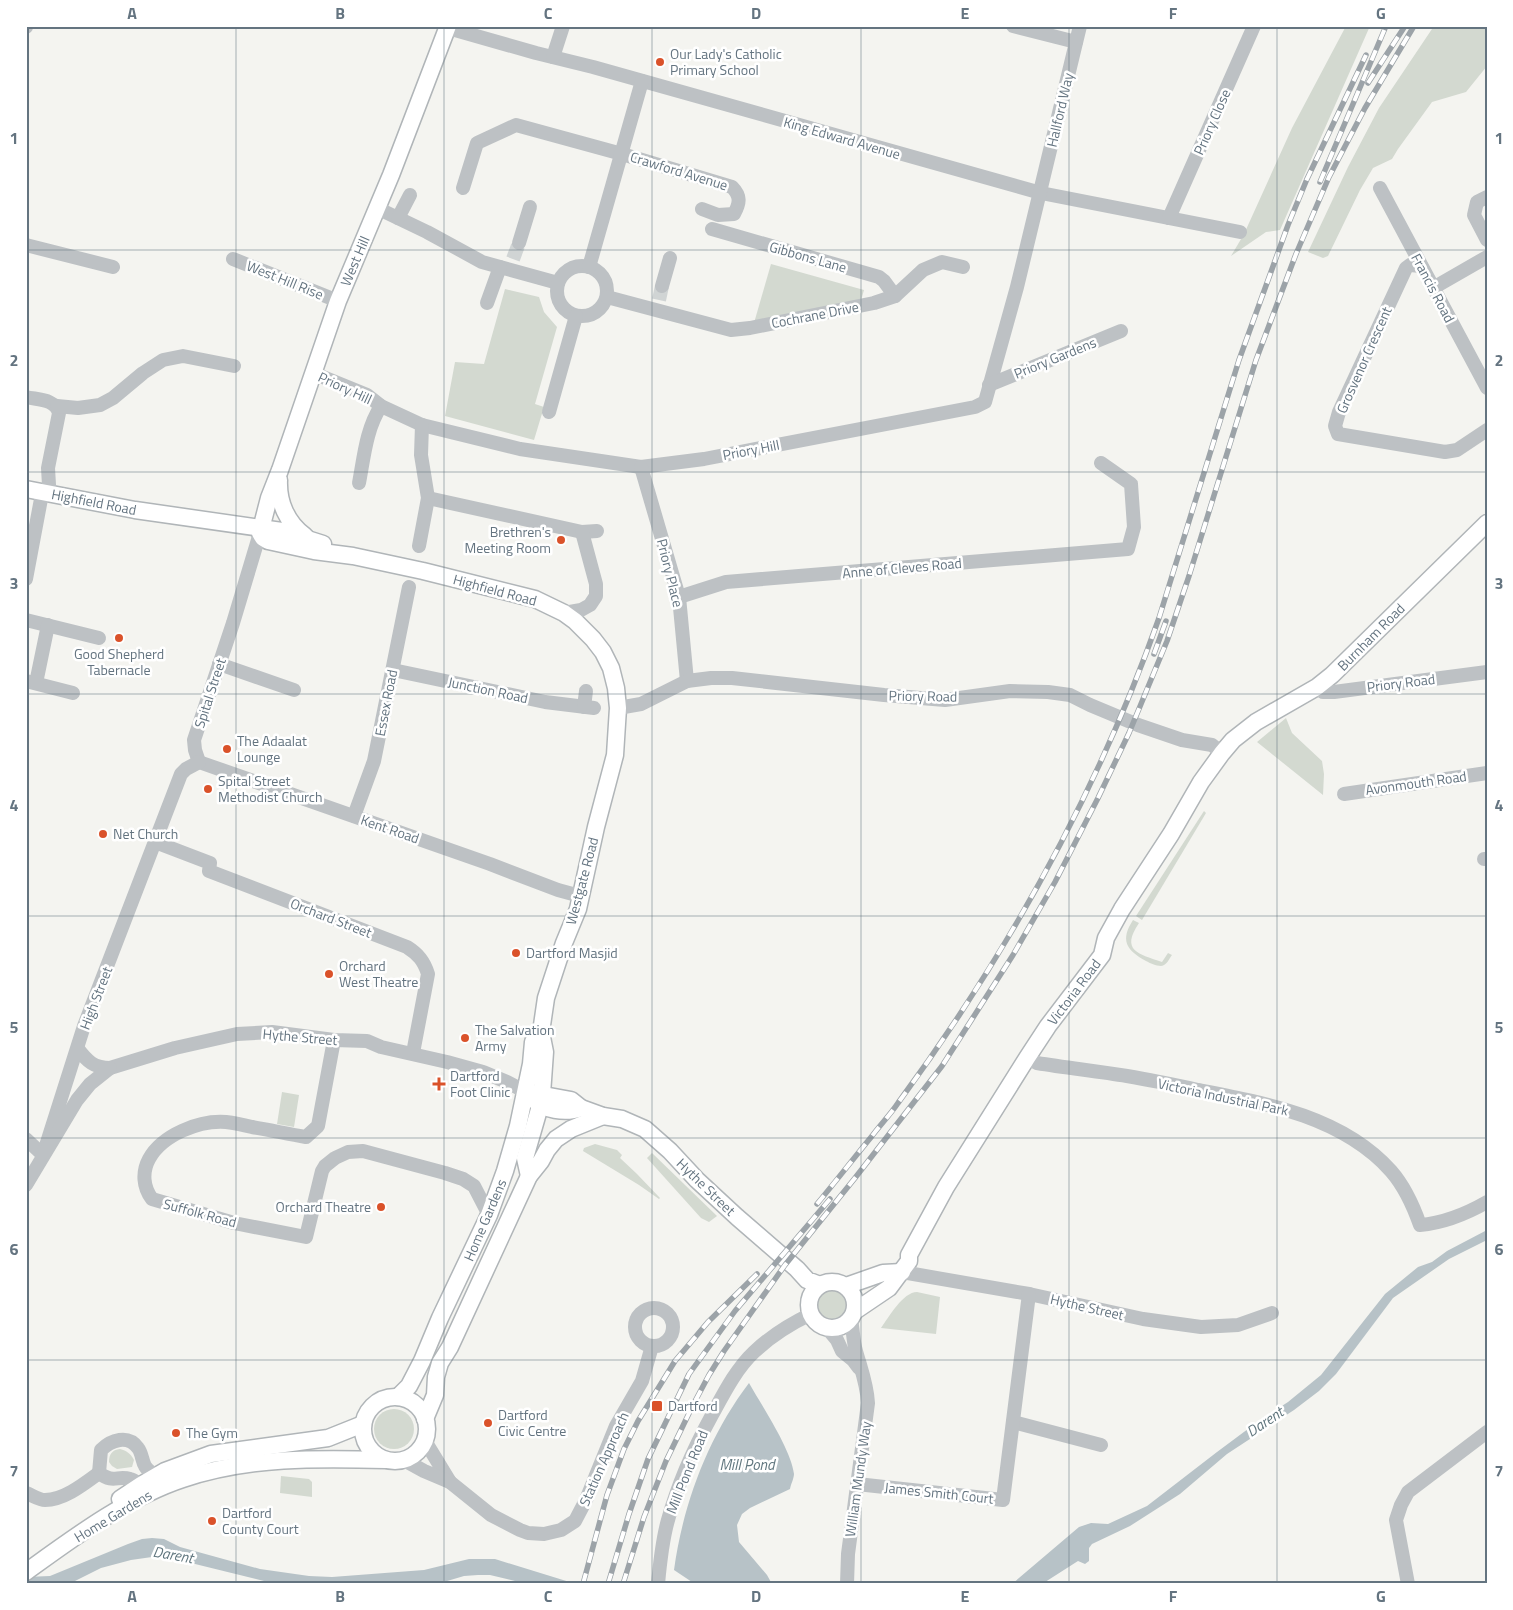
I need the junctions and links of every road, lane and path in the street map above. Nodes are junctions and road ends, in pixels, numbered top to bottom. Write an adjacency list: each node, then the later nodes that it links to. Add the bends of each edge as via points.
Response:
1 (563, 26): 7 (street)
2 (1013, 26): 6 (street)
3 (1080, 26): 6 (street, Hallford Way)
4 (1254, 26): 19 (street, Priory Close)
5 (448, 27): 7 (street, King Edward Avenue); 16 (main road, West Hill)
6 (1076, 42): 12 (street, Hallford Way)
7 (553, 57): 8 (street, King Edward Avenue)
8 (642, 81): 9 (street, Crawford Avenue); 12 (street, King Edward Avenue)
9 (622, 154): 10 (street, Crawford Avenue, via 516,125 478,143); 17 (street, Crawford Avenue, via 732,187 737,192 738,207 734,214); 31 (street, Crawford Avenue)
10 (463, 188)
11 (1380, 188): 29 (street, Francis Road)
12 (1041, 193): 19 (street, King Edward Avenue); 44 (street, Priory Hill)
13 (410, 195): 18 (street)
14 (1487, 197): 22 (street, via 1478,202 1474,214)
15 (530, 207): 23 (street)
16 (377, 208): 18 (street); 38 (main road, West Hill)
17 (702, 209)
18 (398, 218): 28 (street, via 482,262)
19 (1169, 218): 21 (street, King Edward Avenue)
20 (712, 229): 35 (street, Gibbons Lane, via 879,277)
21 (1240, 232)
22 (1487, 240)
23 (519, 243)
24 (26, 245): 30 (street)
25 (1487, 257): 34 (street)
26 (670, 258): 37 (street)
27 (233, 259): 38 (street, West Hill Rise)
28 (508, 265): 33 (street); 39 (street)
29 (1421, 266): 34 (street, Francis Road); 51 (street, Grosvenor Crescent, via 1406,268 1339,412 1335,426 1338,434 1445,452 1457,450)
30 (113, 267)
31 (589, 267): 33 (street, via 567,270); 36 (street, via 606,282)
32 (963, 268): 35 (street, Cochrane Drive, via 942,262 923,270)
33 (558, 283): 40 (street, via 556,291 562,307)
34 (1433, 288): 45 (street, Francis Road)
35 (895, 296): 37 (street, Cochrane Drive, via 874,303 732,330 718,328)
36 (607, 297): 37 (street, Cochrane Drive); 40 (street, via 598,311 584,317)
37 (659, 299)
38 (338, 301): 43 (main road, West Hill)
39 (487, 304)
40 (576, 316): 49 (street)
41 (1120, 331): 44 (street, Priory Gardens)
42 (234, 366): 47 (street, via 183,356 163,360 100,405)
43 (313, 373): 48 (street, Priory Hill, via 367,395); 54 (main road, West Hill)
44 (990, 384): 53 (street, Priory Hill, via 985,402 975,407 704,459)
45 (1487, 388)
46 (26, 397): 47 (street)
47 (57, 406): 57 (street, via 59,413)
48 (381, 406): 50 (street, Priory Hill); 55 (street, via 373,417)
49 (549, 412)
50 (422, 425): 53 (street, Priory Hill, via 520,448); 59 (street, via 421,455)
51 (1487, 430)
52 (1101, 463): 70 (street, Anne of Cleves Road, via 1131,484 1134,527 1128,550 726,582)
53 (641, 467): 70 (street, Priory Place)
54 (280, 470): 58 (main road, West Hill); 65 (main road, Highfield Road, via 280,500 290,521)
55 (359, 483)
56 (26, 489): 57 (main road, Highfield Road)
57 (46, 493): 61 (main road, Highfield Road); 68 (street, via 41,499)
58 (269, 498): 61 (main road, via 253,518); 62 (main road)
59 (428, 498): 64 (street); 66 (street)
60 (1487, 523): 81 (main road, Burnham Road)
61 (235, 524): 62 (main road, Highfield Road)
62 (261, 530): 65 (main road, Highfield Road, via 282,531); 67 (main road, Highfield Road, via 263,538 268,541); 75 (street, Spital Street)
63 (597, 531): 64 (street)
64 (582, 532): 71 (street, via 596,584 596,596 582,610)
65 (309, 539): 67 (main road, Highfield Road)
66 (418, 546)
67 (353, 556): 71 (main road, Highfield Road, via 518,594)
68 (26, 579)
69 (409, 587): 77 (street, Essex Road)
70 (679, 596): 79 (street, Priory Place)
71 (564, 613): 76 (main road, Highfield Road, via 593,639)
72 (26, 620): 73 (street)
73 (48, 625): 74 (street); 80 (street)
74 (99, 638)
75 (219, 664): 82 (street); 88 (street, Spital Street, via 194,740)
76 (611, 668): 85 (main road, Westgate Road)
77 (392, 670): 83 (street, Junction Road, via 589,708); 91 (street, Essex Road, via 374,760)
78 (1487, 672): 81 (street, Priory Road, via 1334,692 1323,692)
79 (687, 681): 85 (street, Priory Road, via 640,704); 87 (street, Priory Road, via 732,678 945,700 1010,691 1048,692 1070,695 1138,725 1182,740 1212,745)
80 (31, 682): 84 (street)
81 (1317, 687): 86 (main road, Burnham Road, via 1256,722)
82 (294, 690)
83 (586, 691)
84 (73, 693)
85 (618, 708): 93 (main road, Westgate Road, via 615,755)
86 (1242, 734): 87 (main road, Victoria Road)
87 (1222, 753): 98 (main road, Victoria Road, via 1122,909 1106,938 1102,955)
88 (199, 762): 91 (street, Kent Road); 92 (street, via 182,774)
89 (1487, 773): 90 (street, Avonmouth Road)
90 (1344, 794)
91 (354, 816): 93 (street, Kent Road)
92 (155, 842): 96 (street, High Street); 97 (street, Orchard Street, via 210,863 209,871 415,952 424,962 428,974)
93 (580, 896): 94 (main road, Westgate Road, via 546,998)
94 (541, 1032): 100 (main road, Westgate Road, via 546,1052); 100 (main road, Home Gardens, via 534,1042)
95 (334, 1040): 97 (street, Hythe Street, via 366,1041); 99 (street, Hythe Street, via 272,1032 237,1034 175,1048); 107 (street, Suffolk Road, via 318,1126 306,1137 226,1122 191,1128 157,1147 146,1164 146,1192 156,1201 234,1223 306,1237 325,1166 348,1152 363,1151 463,1179 474,1186)
96 (78, 1049): 99 (street, via 95,1066); 103 (street, High Street)
97 (413, 1054): 100 (street, Hythe Street, via 484,1072)
98 (1027, 1058): 106 (street, Victoria Industrial Park, via 1037,1064 1127,1076 1239,1097 1319,1122 1346,1134 1391,1171 1408,1193 1420,1224 1451,1220); 108 (main road, Victoria Road, via 946,1187)
99 (110, 1068): 103 (street, High Street, via 77,1100)
100 (536, 1097): 101 (main road, Hythe Street, via 571,1112 581,1108); 104 (main road, Home Gardens, via 525,1158); 107 (main road, Home Gardens, via 518,1126)
101 (604, 1116): 104 (main road, via 571,1129 556,1139); 111 (main road, Hythe Street, via 646,1129 807,1280)
102 (27, 1138): 103 (street)
103 (43, 1156): 105 (street, High Street)
104 (529, 1176): 121 (main road, Home Gardens, via 450,1348 440,1363 436,1395)
105 (26, 1185)
106 (1487, 1202)
107 (490, 1215): 120 (main road, Home Gardens, via 422,1361 409,1386)
108 (909, 1255): 109 (main road, Victoria Road, via 910,1261); 110 (main road, Victoria Road)
109 (902, 1272): 110 (main road, Victoria Road); 113 (street, Hythe Street); 116 (main road, Victoria Road, via 889,1288)
110 (884, 1273): 112 (main road, Victoria Road)
111 (820, 1285): 112 (main road, Victoria Road, via 833,1281); 115 (main road, via 811,1294)
112 (846, 1286): 116 (main road, via 855,1300)
113 (1029, 1294): 114 (street, Hythe Street, via 1143,1319 1201,1327 1238,1324); 122 (street, James Smith Court)
114 (1272, 1313)
115 (811, 1314): 117 (main road, via 816,1322); 139 (street, Mill Pond Road, via 788,1325 754,1352 726,1388 680,1482 665,1530)
116 (853, 1315): 117 (main road, Victoria Road, via 843,1325); 119 (street, William Mundy Way, via 855,1349)
117 (827, 1328): 119 (street)
118 (652, 1346): 132 (street, Station Approach, via 642,1382 616,1426 575,1521 568,1526 553,1533 528,1533 491,1515)
119 (864, 1375): 133 (street, William Mundy Way, via 868,1403)
120 (398, 1397): 121 (main road, via 415,1404); 123 (main road, via 384,1399 374,1405)
121 (426, 1419): 125 (main road)
122 (1013, 1422): 126 (street); 133 (street, James Smith Court, via 1003,1500)
123 (363, 1424): 127 (main road, via 366,1444); 131 (main road, Home Gardens, via 328,1438 211,1454)
124 (1487, 1432): 141 (street, via 1408,1492 1401,1505 1396,1520)
125 (425, 1441): 128 (main road, via 418,1451); 132 (street, Station Approach)
126 (1101, 1445)
127 (386, 1460): 128 (main road); 130 (main road, Home Gardens, via 322,1458 260,1462)
128 (404, 1460): 132 (street, Station Approach)
129 (99, 1473): 131 (street, via 101,1450 108,1442 119,1439 138,1448 145,1467); 134 (street, via 112,1480 129,1478); 135 (street, via 75,1490 55,1498 44,1500)
130 (197, 1475): 131 (main road, via 183,1470); 136 (main road, Home Gardens, via 122,1507)
131 (157, 1477): 134 (main road, Home Gardens)
132 (450, 1482)
133 (857, 1484): 140 (street, William Mundy Way)
134 (141, 1485): 136 (main road, Home Gardens)
135 (26, 1493)
136 (45, 1553): 137 (main road, Home Gardens); 138 (main road, Home Gardens)
137 (26, 1562)
138 (26, 1572)
139 (658, 1584)
140 (847, 1584)
141 (1408, 1584)

